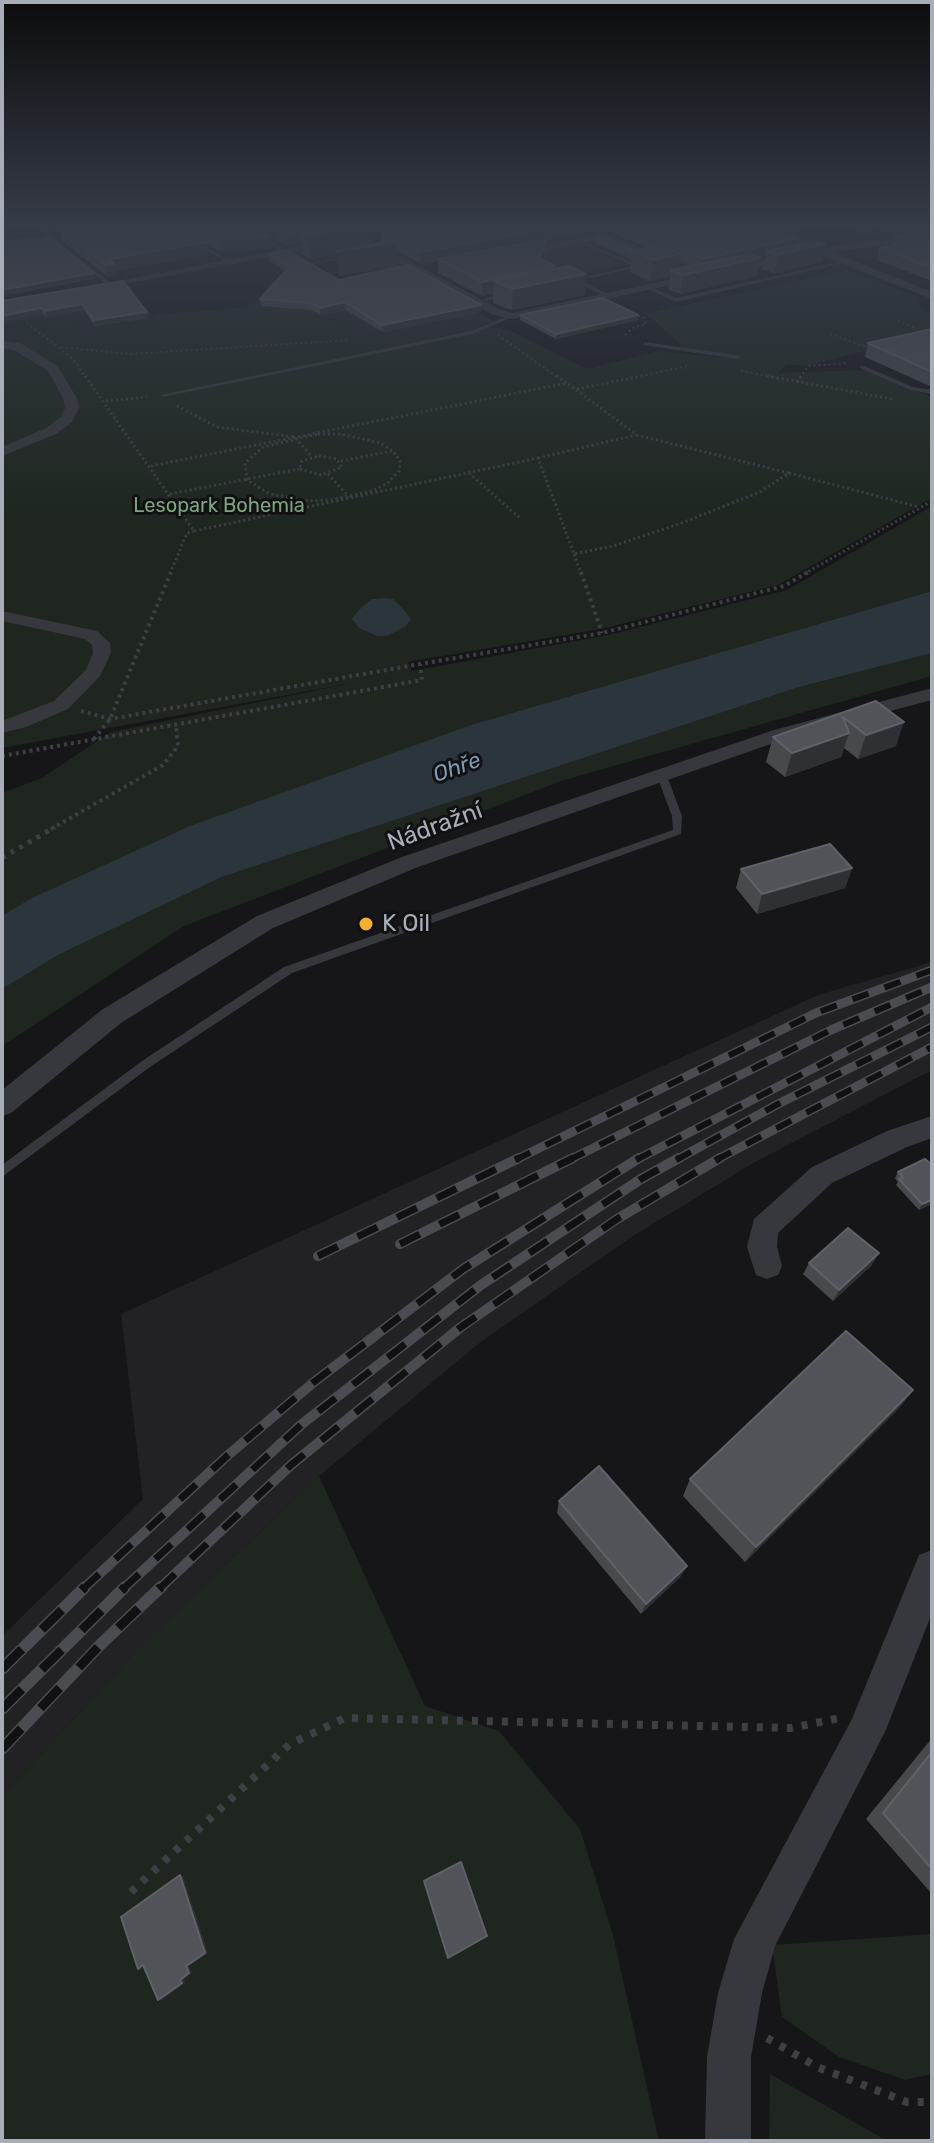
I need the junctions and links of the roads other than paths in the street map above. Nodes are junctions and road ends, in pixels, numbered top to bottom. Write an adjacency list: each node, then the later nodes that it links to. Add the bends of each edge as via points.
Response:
1 (490, 325): 7 (lane)
2 (2, 344): 8 (street, via 18,347 53,369 72,408 51,431)
3 (645, 344): 4 (lane)
4 (737, 357)
5 (862, 367): 6 (lane)
6 (932, 392)
7 (163, 395)
8 (2, 452)
9 (2, 616): 11 (street, via 91,635 101,643 102,653 94,672 61,705)
10 (932, 694): 12 (street, Nádražní, via 781,734)
11 (2, 727)
12 (662, 776): 13 (street, Nádražní, via 410,862 265,922 112,1016); 15 (lane, via 678,832 288,970 146,1064)
13 (2, 1105)
14 (932, 1127): 16 (street, via 822,1175 764,1228)
15 (2, 1172)
16 (767, 1266)
17 (932, 1568): 18 (street, via 876,1710 755,1939 729,2057)
18 (728, 2141)

